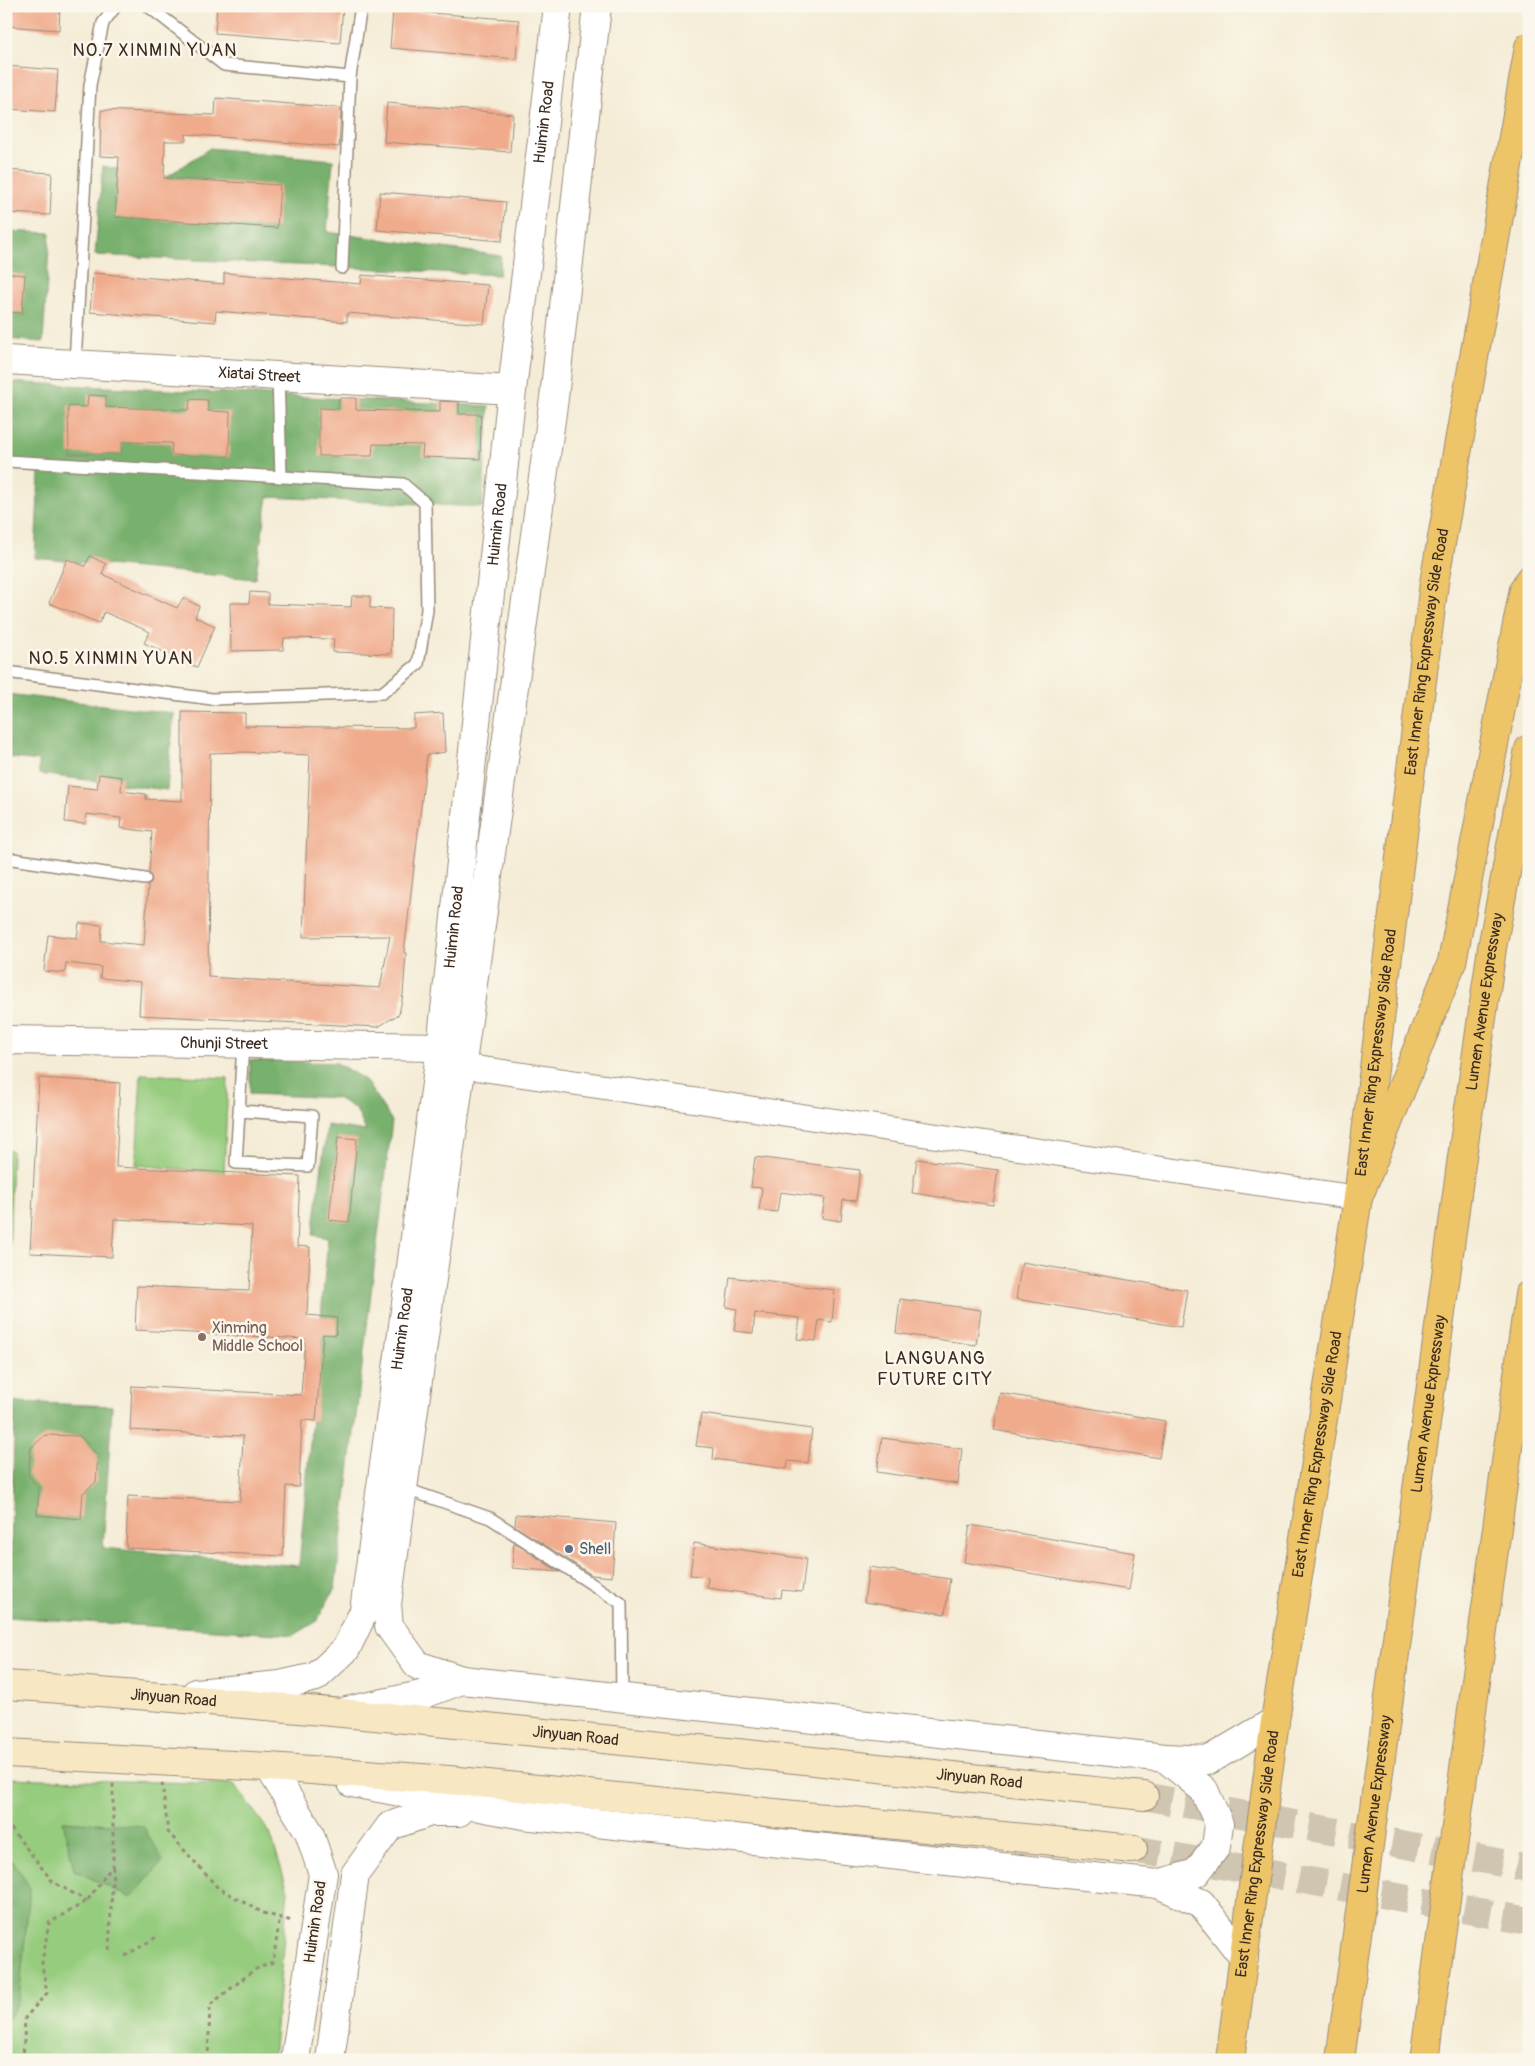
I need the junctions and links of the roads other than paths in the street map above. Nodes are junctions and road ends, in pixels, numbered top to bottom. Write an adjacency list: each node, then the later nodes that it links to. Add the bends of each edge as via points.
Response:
1 (116, 6): 10 (lane, via 103,23 90,85)
2 (148, 6): 7 (lane, via 224,65)
3 (360, 6): 7 (lane)
4 (558, 6): 12 (street, Huimin Road)
5 (597, 6): 23 (street, Huimin Road, via 554,398)
6 (1529, 47): 25 (main road, East Inner Ring Expressway Side Road, via 1434,583)
7 (350, 77): 8 (lane)
8 (342, 268)
9 (6, 360): 10 (street, Xiatai Street)
10 (75, 364): 11 (street, Xiatai Street)
11 (278, 376): 12 (street, Xiatai Street); 14 (lane)
12 (512, 390): 22 (street, Huimin Road)
13 (6, 461): 14 (lane)
14 (281, 477): 16 (lane, via 403,484 425,503 427,610 418,664 382,693 212,699)
15 (1529, 580): 25 (main road, via 1524,589 1452,962)
16 (6, 672)
17 (1529, 749): 45 (main road, Lumen Avenue Expressway, via 1492,948)
18 (6, 858): 19 (lane)
19 (145, 880)
20 (6, 1040): 21 (street, Chunji Street)
21 (243, 1044): 22 (street, Chunji Street); 24 (lane)
22 (440, 1047): 30 (street, Huimin Road, via 364,1611 346,1649 316,1676 280,1685)
23 (462, 1066): 25 (street); 27 (street, Huimin Road)
24 (240, 1111): 24 (lane, via 236,1163 308,1166 312,1116)
25 (1358, 1198): 33 (main road, East Inner Ring Expressway Side Road)
26 (1529, 1296): 46 (main road)
27 (403, 1488): 28 (street, Huimin Road, via 387,1604 389,1626 416,1665); 31 (lane, via 490,1518 621,1603)
28 (462, 1680): 31 (street, Huimin Road); 32 (street, via 422,1695)
29 (6, 1685): 30 (main road, Jinyuan Road)
30 (164, 1696): 32 (main road, Jinyuan Road)
31 (622, 1698): 35 (street, Huimin Road)
32 (340, 1713): 37 (main road, Jinyuan Road)
33 (1275, 1721): 35 (street, Huimin Road, via 1209,1760); 41 (main road, East Inner Ring Expressway Side Road)
34 (6, 1753): 36 (main road)
35 (1165, 1758): 40 (street, via 1204,1790 1219,1824 1216,1847 1196,1873)
36 (269, 1767): 38 (street); 39 (main road, via 449,1780); 42 (street, Huimin Road, via 309,1832 323,1874)
37 (1144, 1796)
38 (509, 1812): 40 (street); 43 (street, via 430,1812 390,1826 355,1874)
39 (1133, 1849)
40 (1158, 1884): 41 (street, via 1201,1903)
41 (1244, 1958): 44 (main road, East Inner Ring Expressway Side Road)
42 (295, 2060)
43 (330, 2060)
44 (1230, 2060)
45 (1340, 2060)
46 (1424, 2060)

